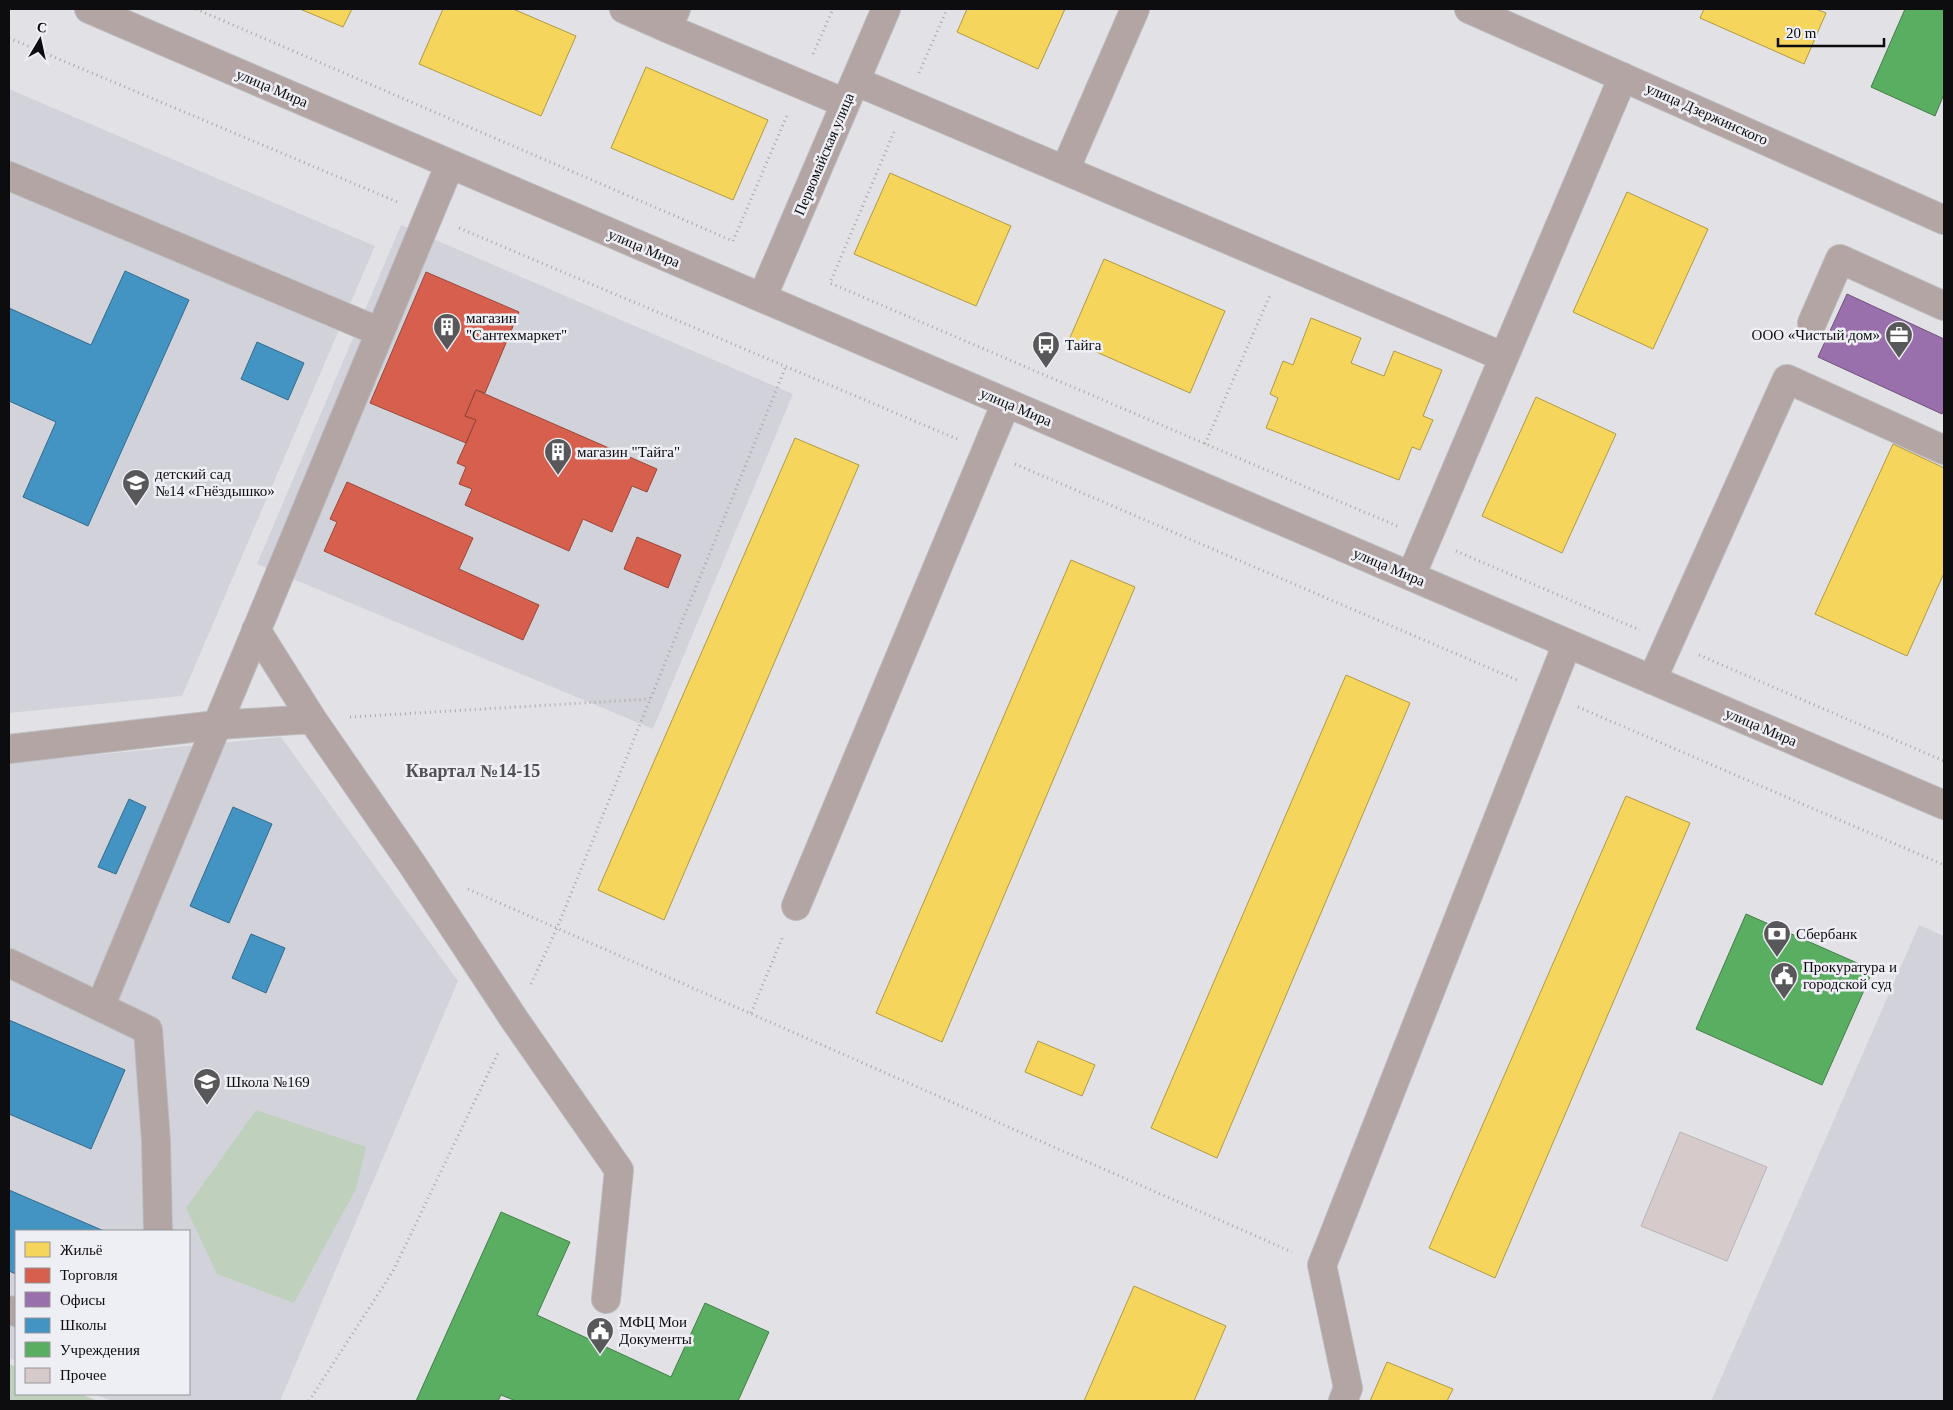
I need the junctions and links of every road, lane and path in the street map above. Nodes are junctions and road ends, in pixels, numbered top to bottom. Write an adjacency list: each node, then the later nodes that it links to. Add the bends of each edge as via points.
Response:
1 (89, 9): 9 (street, улица Мира)
2 (196, 9): 12 (path, via 733,241)
3 (624, 9): 10 (street)
4 (833, 9): 12 (path)
5 (886, 9): 13 (street, Первомайская улица)
6 (946, 9): 14 (path)
7 (1135, 9): 16 (street)
8 (1469, 9): 11 (street, улица Дзержинского)
9 (131, 17): 15 (street, улица Мира)
10 (671, 18): 12 (street)
11 (1623, 77): 18 (street, улица Дзержинского); 24 (street)
12 (800, 84): 13 (street)
13 (850, 92): 14 (street); 20 (street, Первомайская улица)
14 (906, 103): 16 (street); 27 (path, via 830,282)
15 (450, 164): 20 (street, улица Мира); 23 (street)
16 (1064, 170): 19 (street)
17 (9, 176): 23 (street)
18 (1944, 220)
19 (1284, 263): 24 (street); 27 (path)
20 (762, 298): 26 (street, улица Мира)
21 (1944, 306): 22 (street, via 1840,259)
22 (1812, 323)
23 (380, 332): 31 (street)
24 (1504, 357): 29 (street)
25 (786, 366): 35 (path)
26 (1006, 403): 30 (street, улица Мира); 42 (street)
27 (1205, 444): 29 (path)
28 (1944, 450): 32 (street, via 1787,379)
29 (1427, 538): 30 (street); 32 (path)
30 (1410, 576): 33 (street, улица Мира)
31 (256, 630): 36 (street); 37 (street)
32 (1669, 642): 34 (street); 39 (path)
33 (1567, 644): 34 (street, улица Мира); 49 (street)
34 (1652, 680): 40 (street, улица Мира)
35 (650, 699): 36 (path); 43 (path)
36 (312, 719): 37 (street); 47 (street)
37 (217, 725): 38 (street); 45 (street)
38 (9, 749)
39 (1944, 761)
40 (1944, 805)
41 (466, 888): 43 (path)
42 (796, 906): 46 (path)
43 (557, 928): 46 (path); 47 (path)
44 (9, 963): 45 (street)
45 (100, 1007): 48 (street, via 148,1030)
46 (751, 1013): 49 (path)
47 (514, 1019): 50 (street, via 619,1170); 51 (path, via 393,1271)
48 (158, 1230)
49 (1322, 1265): 52 (street, via 1348,1388)
50 (606, 1299)
51 (309, 1401)
52 (1342, 1401)

